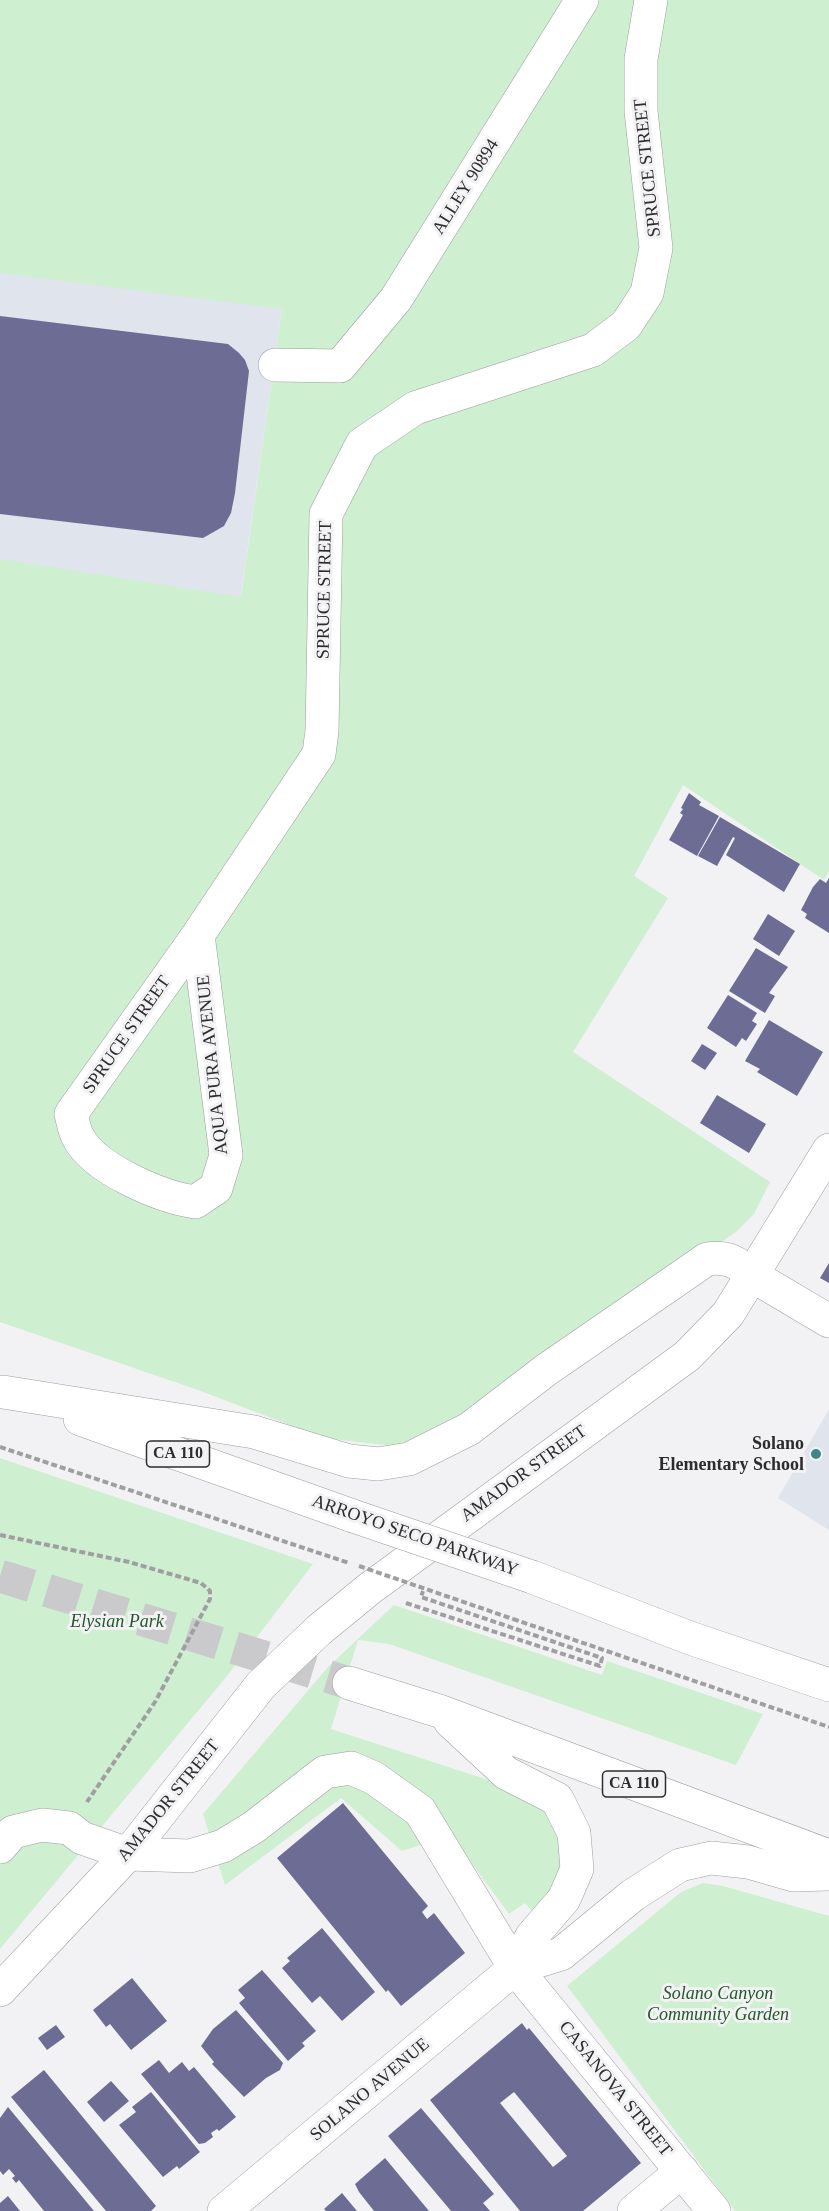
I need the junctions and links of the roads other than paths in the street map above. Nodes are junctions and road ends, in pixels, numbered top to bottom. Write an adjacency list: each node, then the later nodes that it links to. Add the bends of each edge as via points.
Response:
1 (582, 0): 3 (main road, ALLEY 90894, via 396,299 340,366)
2 (651, 0): 4 (main road, SPRUCE STREET, via 641,59 641,111 656,248 647,292 627,325 593,350 415,408 362,444 326,514 319,754)
3 (275, 364)
4 (198, 935): 5 (main road, SPRUCE STREET); 5 (main road, AQUA PURA AVENUE, via 226,1155 216,1188 195,1202 174,1199 102,1164 78,1138)
5 (70, 1114)
6 (829, 1150): 7 (main road, AMADOR STREET)
7 (753, 1276): 8 (main road); 9 (main road, via 735,1260 707,1259 546,1370 469,1429 409,1459 378,1464 320,1454 254,1432); 14 (main road, AMADOR STREET, via 728,1314 687,1356 364,1578 319,1630 261,1685)
8 (829, 1321)
9 (2, 1391): 11 (main road, ARROYO SECO PARKWAY / CA 110, bridge, via 532,1576 690,1638)
10 (349, 1683): 12 (main road, CA 110)
11 (829, 1685)
12 (439, 1711): 15 (main road, CA 110); 17 (main road, via 506,1773 556,1799 574,1833 576,1869 564,1899 532,1936)
13 (0, 1846): 14 (main road, CASANOVA STREET, via 13,1832 42,1825 69,1828 82,1838)
14 (128, 1854): 17 (main road, CASANOVA STREET, via 190,1856 222,1846 286,1804 325,1772 351,1768 374,1778 420,1811); 18 (main road, AMADOR STREET)
15 (829, 1856)
16 (829, 1874): 17 (main road, via 793,1875 748,1862 711,1858 680,1865 633,1895 561,1954)
17 (515, 1968): 19 (main road, CASANOVA STREET); 20 (main road, SOLANO AVENUE)
18 (0, 1990)
19 (682, 2171): 21 (main road); 22 (main road, CASANOVA STREET)
20 (224, 2211)
21 (634, 2211)
22 (714, 2211)

